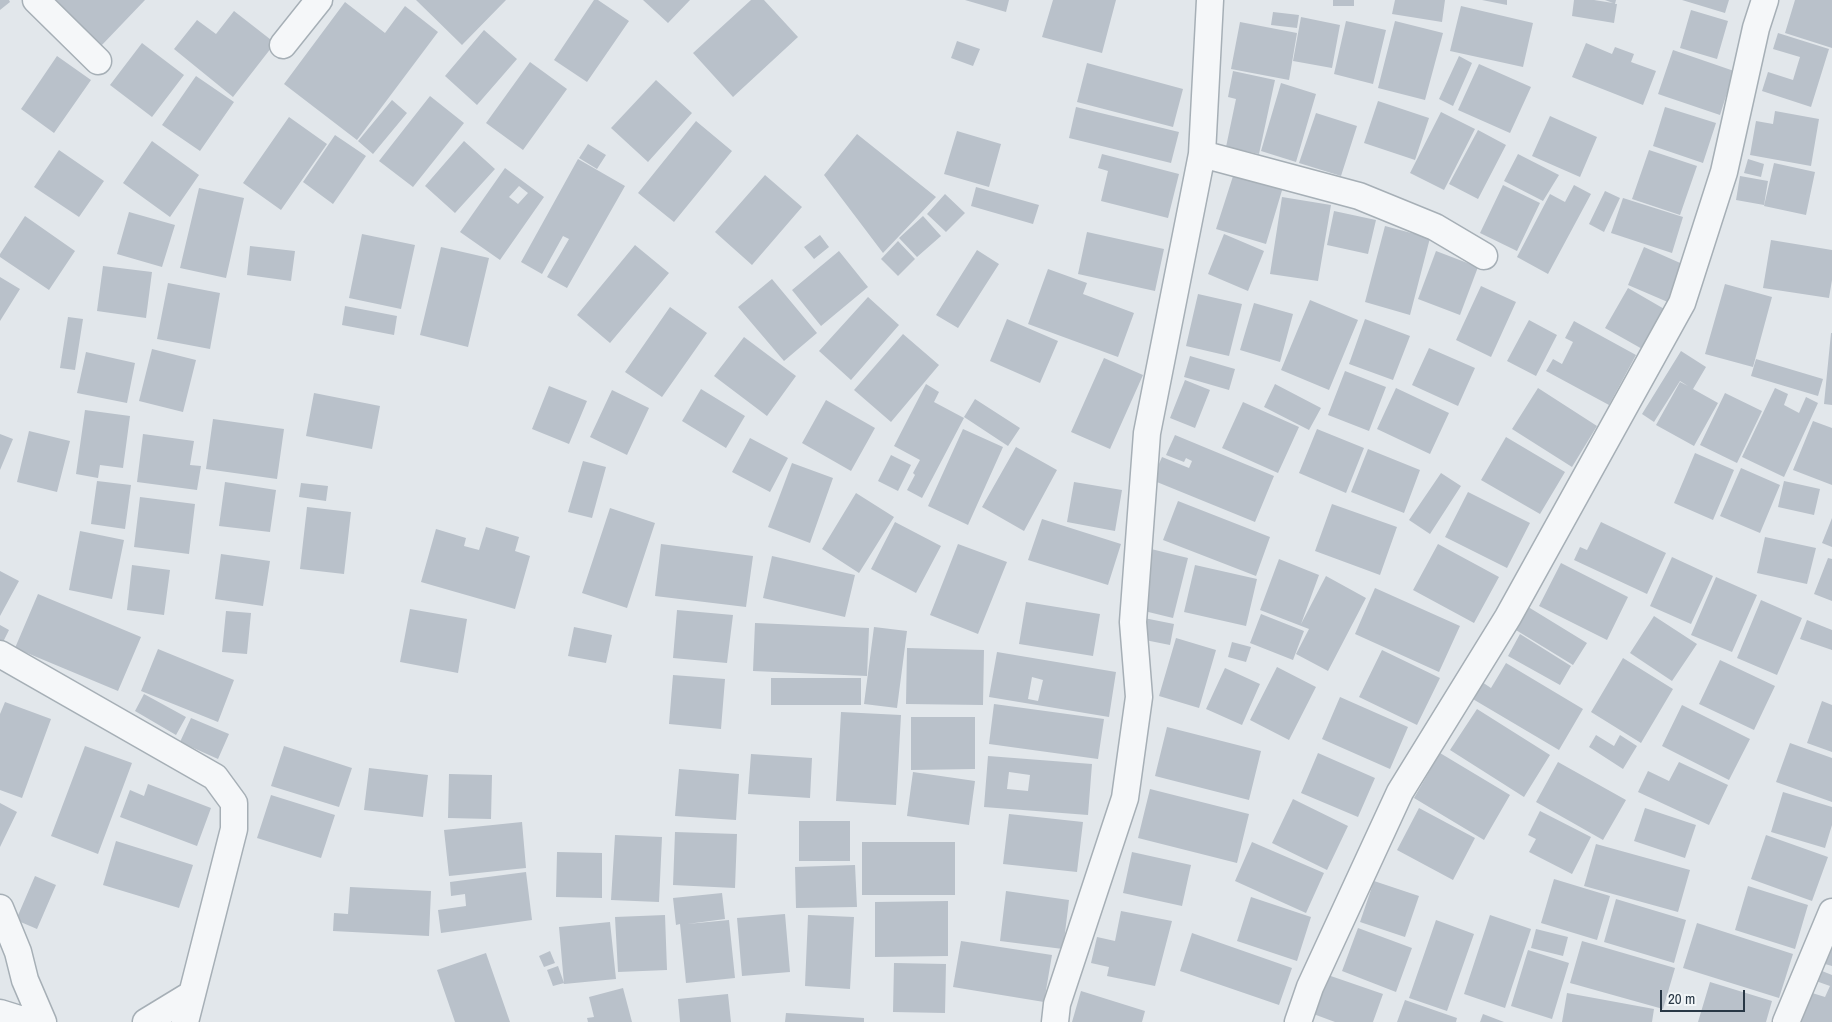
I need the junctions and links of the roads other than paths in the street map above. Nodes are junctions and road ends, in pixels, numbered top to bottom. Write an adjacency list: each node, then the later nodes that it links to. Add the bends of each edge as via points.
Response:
1 (36, 0): 6 (street)
2 (319, 0): 5 (street)
3 (1210, 0): 7 (street)
4 (1766, 0): 19 (street, via 1756,28 1724,172 1682,303 1508,617 1400,792 1310,988)
5 (283, 45)
6 (98, 61)
7 (1202, 154): 8 (street, via 1359,196 1435,227); 18 (street, via 1147,433 1133,622 1139,697 1125,798 1057,1004)
8 (1484, 256)
9 (0, 654): 12 (street, via 215,777 234,803 234,829)
10 (0, 908): 15 (street)
11 (1832, 912): 20 (street)
12 (192, 994): 16 (street); 17 (street)
13 (0, 1013): 14 (street)
14 (29, 1022)
15 (43, 1022)
16 (146, 1022)
17 (185, 1022)
18 (1055, 1022)
19 (1298, 1022)
20 (1786, 1022)

